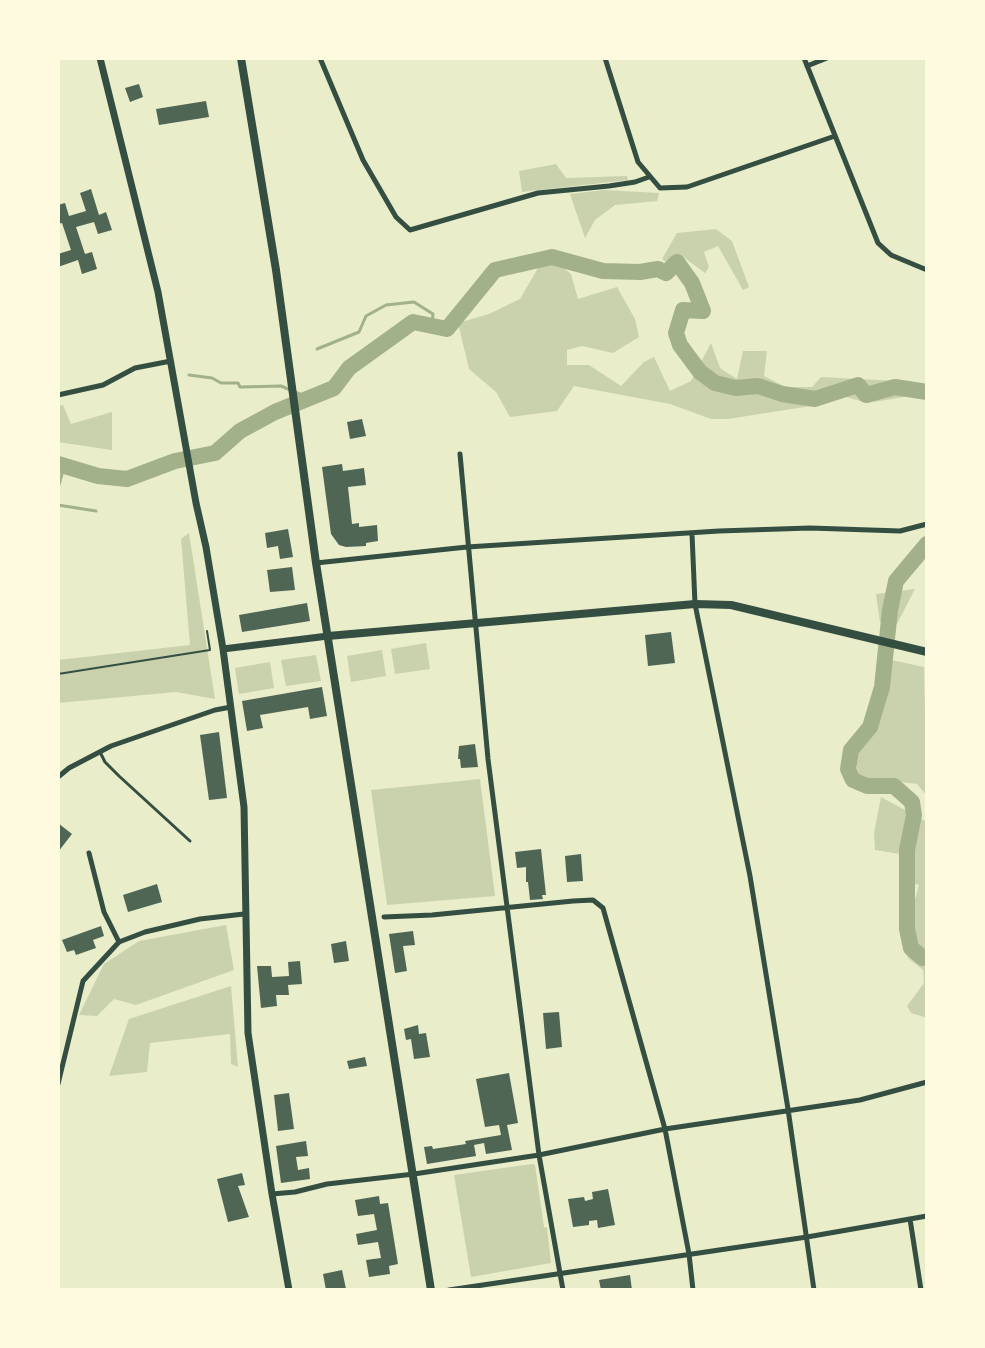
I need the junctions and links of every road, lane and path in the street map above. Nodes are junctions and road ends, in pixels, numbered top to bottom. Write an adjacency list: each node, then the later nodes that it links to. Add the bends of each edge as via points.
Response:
1 (100, 58): 11 (main road)
2 (241, 58): 17 (main road)
3 (320, 58): 9 (street, via 363,160 396,217 410,230 538,193)
4 (605, 58): 9 (street, via 638,162)
5 (804, 58): 7 (street)
6 (827, 58): 7 (street)
7 (807, 66): 8 (street)
8 (835, 136): 9 (street, via 687,187 660,188); 10 (street, via 878,243 891,255)
9 (649, 177)
10 (927, 270)
11 (172, 360): 12 (street); 22 (main road)
12 (58, 395)
13 (460, 454): 16 (street)
14 (927, 524): 15 (street, via 900,531 810,528)
15 (692, 534): 16 (street); 18 (street)
16 (467, 547): 17 (street); 19 (street)
17 (316, 563): 21 (main road)
18 (695, 604): 19 (main road); 23 (main road, via 731,605); 36 (street, via 750,876)
19 (475, 623): 21 (main road); 30 (street)
20 (207, 631): 24 (path, via 210,650)
21 (328, 636): 22 (main road); 39 (main road)
22 (223, 649): 25 (main road)
23 (927, 652)
24 (58, 674)
25 (231, 707): 26 (street); 31 (main road, via 244,807)
26 (100, 752): 27 (street); 28 (lane)
27 (58, 777)
28 (190, 841)
29 (89, 853): 33 (street, via 104,912)
30 (509, 907): 32 (street); 37 (street, via 593,900 603,908); 38 (street)
31 (244, 914): 33 (street, via 200,919); 40 (main road, via 248,1033)
32 (384, 917)
33 (119, 942): 35 (street, via 83,981)
34 (927, 1082): 36 (street, via 860,1100)
35 (58, 1084)
36 (788, 1109): 37 (street); 43 (street)
37 (665, 1129): 38 (street); 44 (street)
38 (539, 1155): 39 (street); 45 (street)
39 (414, 1174): 40 (street); 47 (main road)
40 (272, 1194): 46 (main road)
41 (927, 1216): 42 (street)
42 (910, 1219): 43 (street); 52 (street)
43 (807, 1237): 44 (street); 51 (street)
44 (689, 1254): 45 (street); 50 (street)
45 (560, 1273): 48 (street); 49 (street)
46 (289, 1290)
47 (431, 1290)
48 (449, 1290)
49 (563, 1290)
50 (693, 1290)
51 (814, 1290)
52 (921, 1290)

